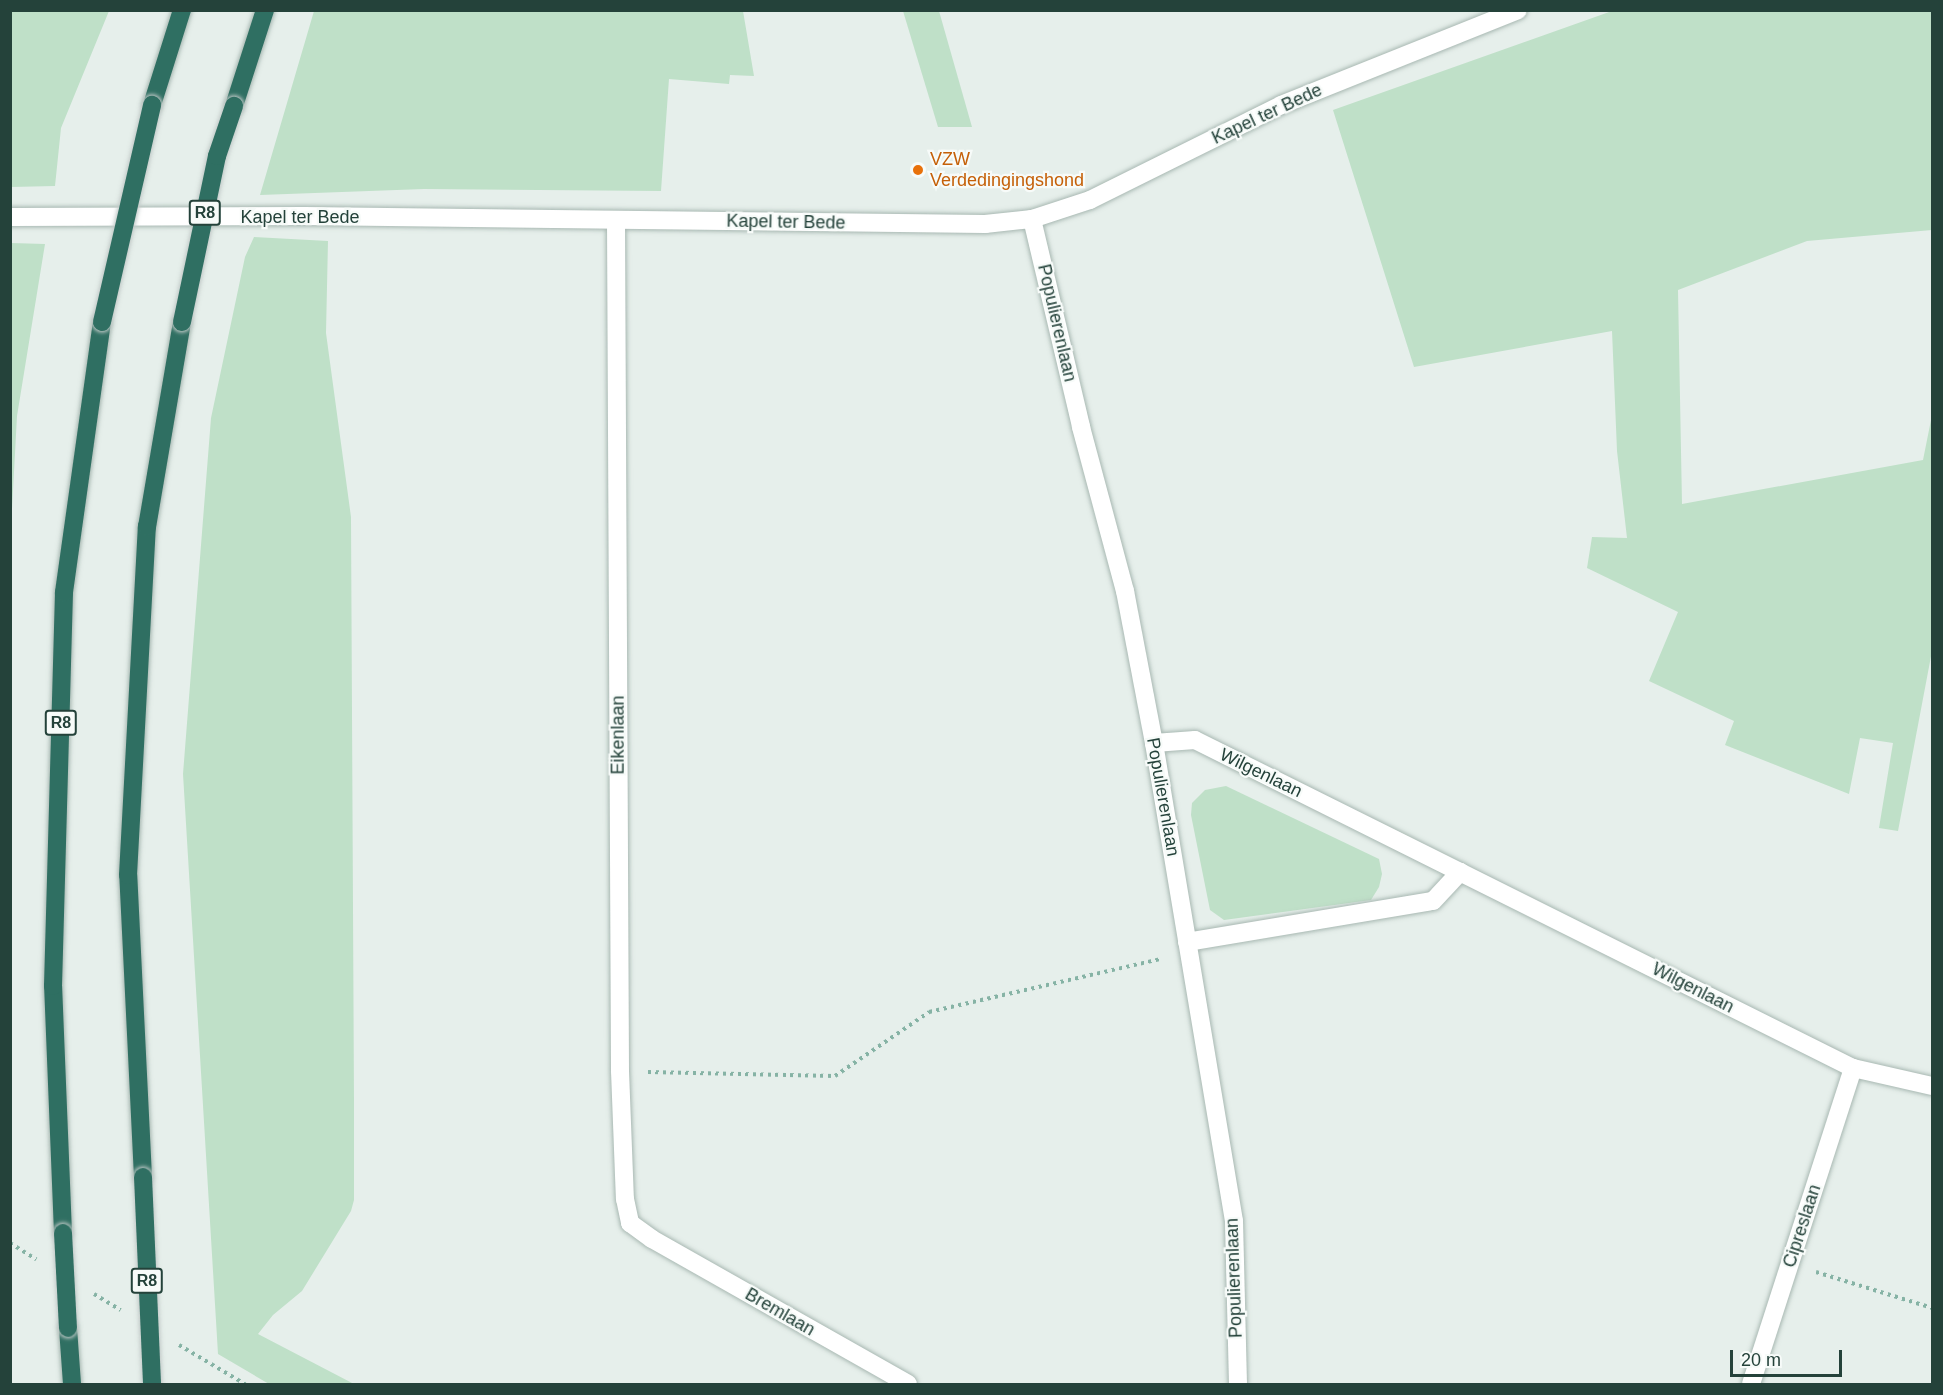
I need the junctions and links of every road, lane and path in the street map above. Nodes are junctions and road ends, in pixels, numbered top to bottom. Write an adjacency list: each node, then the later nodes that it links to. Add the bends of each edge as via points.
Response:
1 (182, 10): 16 (highway, R8, bridge, via 152,105 102,322 64,592 53,986)
2 (265, 10): 17 (highway, R8, bridge, via 217,156 182,322 147,527 129,852)
3 (1518, 10): 5 (street, Kapel ter Bede, via 1281,105 1090,200)
4 (10, 217): 6 (street, Kapel ter Bede)
5 (1032, 219): 6 (street, Kapel ter Bede, via 985,224); 7 (street, Populierenlaan, via 1125,591)
6 (616, 220): 11 (street, Eikenlaan)
7 (1154, 743): 8 (street, Wilgenlaan, via 1196,741); 9 (street, Populierenlaan)
8 (1460, 872): 9 (street, via 1433,901); 10 (street, Wilgenlaan)
9 (1187, 942): 11 (path, via 1158,961 929,1012 835,1076); 19 (street, Populierenlaan, via 1234,1221)
10 (1853, 1068): 12 (street, Wilgenlaan); 14 (street, Cipreslaan)
11 (620, 1071): 13 (street, Eikenlaan, via 625,1199 630,1223)
12 (1932, 1086)
13 (652, 1239): 18 (street, Bremlaan)
14 (1789, 1264): 15 (path); 20 (street, Cipreslaan)
15 (1932, 1308)
16 (72, 1384)
17 (152, 1384)
18 (908, 1384)
19 (1238, 1384)
20 (1751, 1384)

